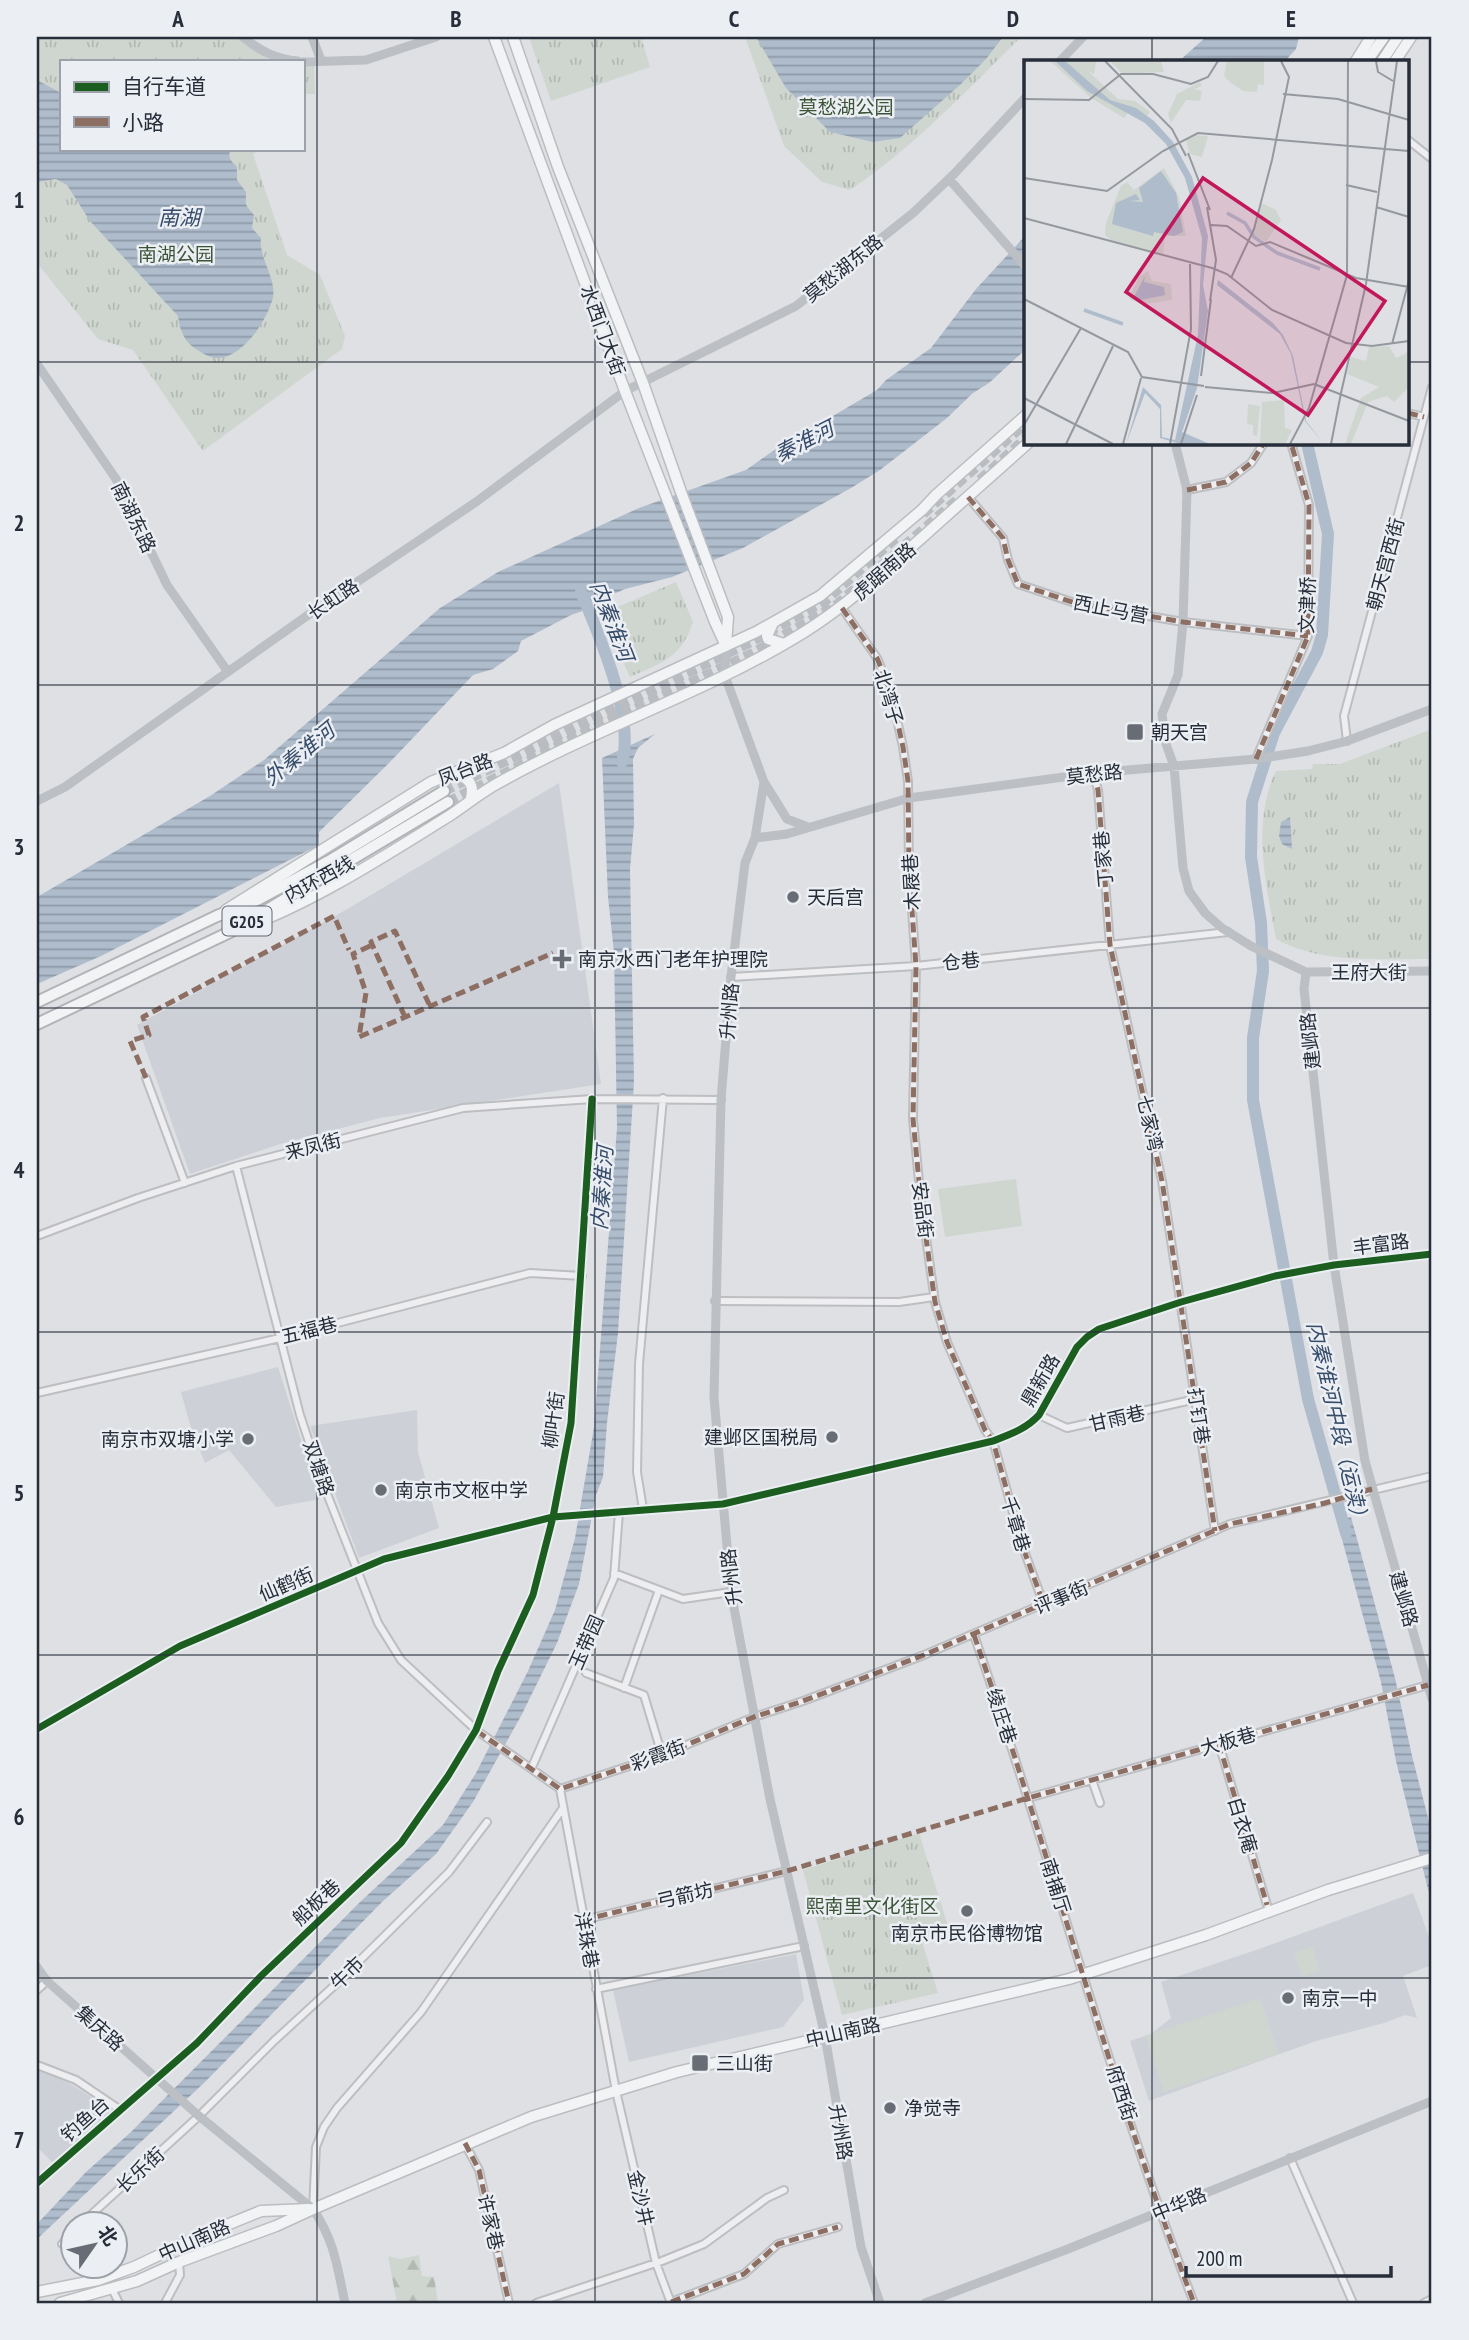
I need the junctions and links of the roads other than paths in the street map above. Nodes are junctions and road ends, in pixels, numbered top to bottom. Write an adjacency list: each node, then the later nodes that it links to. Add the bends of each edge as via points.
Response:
1 (243, 37): 10 (main road)
2 (312, 37): 11 (main road)
3 (436, 37): 11 (main road, via 366,60)
4 (494, 37): 26 (main road, 水西门大街)
5 (513, 37): 24 (main road, 水西门大街, via 558,167)
6 (1083, 37): 12 (main road)
7 (1371, 37): 13 (main road)
8 (1411, 37): 16 (main road)
9 (1394, 38): 14 (highway); 15 (highway)
10 (281, 60)
11 (321, 60): 17 (main road)
12 (1061, 60)
13 (1357, 60)
14 (1368, 60)
15 (1383, 60)
16 (1396, 60)
17 (304, 61)
18 (1024, 99): 21 (main road, 莫愁湖东路)
19 (1410, 141): 20 (street)
20 (1432, 159)
21 (949, 179): 22 (main road); 24 (main road, 莫愁湖东路, via 796,306)
22 (1024, 265)
23 (37, 364): 42 (main road, 南湖东路, via 116,479 167,585)
24 (643, 383): 26 (main road, 莫愁湖东路); 41 (main road, 水西门大街, via 728,617)
25 (1432, 387): 29 (street, 朝天宫西街)
26 (625, 391): 41 (main road, 水西门大街); 42 (main road, 长虹路, via 476,502)
27 (1410, 414): 29 (street)
28 (1024, 417): 38 (main road, 虎踞南路, via 842,579)
29 (1424, 417): 45 (street, 朝天宫西街, via 1344,716)
30 (1027, 444): 35 (main road, 虎踞南路)
31 (1175, 444): 34 (main road)
32 (1263, 444): 34 (street, via 1251,463 1226,482)
33 (1291, 444): 39 (street, 文津桥, via 1309,505)
34 (1188, 490): 37 (main road)
35 (968, 497): 36 (main road, 虎踞南路); 37 (street, 西止马营, via 1003,538 1018,584 1075,603)
36 (842, 607): 40 (main road, 虎踞南路); 51 (street, 北湾子, via 877,658 891,692 904,747)
37 (1183, 622): 39 (street, 西止马营); 47 (main road, via 1178,675 1162,714)
38 (773, 623): 40 (main road, via 768,639); 41 (main road, 虎踞南路)
39 (1308, 636): 46 (street, 文津桥)
40 (784, 644): 43 (main road, 虎踞南路)
41 (726, 646): 43 (main road); 49 (main road, 凤台路, via 504,753)
42 (228, 672): 52 (main road, 长虹路, via 65,787)
43 (725, 676): 50 (main road); 53 (main road, 凤台路, via 594,735)
44 (1432, 709): 45 (main road, 莫愁路)
45 (1347, 741): 46 (main road, 莫愁路)
46 (1256, 759): 47 (main road, 莫愁路)
47 (1174, 766): 48 (main road, 莫愁路); 58 (main road, via 1189,891 1205,913)
48 (1093, 773): 51 (main road, 莫愁路); 59 (street, 丁家巷)
49 (449, 774): 53 (main road, via 470,781); 56 (main road, 凤台路, via 352,829)
50 (764, 782): 54 (main road, via 787,819); 55 (main road)
51 (909, 798): 54 (main road, 莫愁路); 60 (street, 木屐巷)
52 (37, 801)
53 (470, 801): 57 (main road, 凤台路, via 295,905)
54 (809, 827): 55 (main road, 莫愁路)
55 (755, 838): 63 (main road, 升州路, via 745,863)
56 (216, 916): 57 (highway, 内环西线 / G205, via 259,900 446,797); 64 (highway, 内环西线 / G205)
57 (230, 932): 65 (highway, 内环西线 / G205)
58 (1228, 932): 59 (street, 仓巷); 62 (main road)
59 (1110, 945): 60 (street, 仓巷); 78 (street, 七家湾, via 1157,1158)
60 (916, 966): 63 (street, 仓巷); 76 (street, 安品街, via 913,1119)
61 (1432, 971): 62 (main road, 王府大街)
62 (1306, 972): 74 (main road, 建邺路, via 1304,989)
63 (731, 977): 69 (main road, 升州路)
64 (37, 1002)
65 (37, 1024)
66 (146, 1078): 71 (street)
67 (663, 1098): 68 (street, 来凤街); 69 (street); 87 (street, via 639,1364 637,1472)
68 (596, 1099): 70 (street, 来凤街, via 464,1108); 75 (street, 柳叶街)
69 (721, 1100): 77 (main road, 升州路)
70 (236, 1166): 71 (street, 来凤街); 79 (street, 双塘路)
71 (185, 1183): 72 (street, 来凤街)
72 (37, 1236)
73 (1432, 1254): 74 (street, 丰富路)
74 (1334, 1265): 78 (main road, 鼎新路); 85 (main road, 建邺路)
75 (582, 1276): 79 (street, 五福巷, via 530,1273); 89 (street, 柳叶街, via 571,1423)
76 (934, 1297): 77 (street, via 899,1302); 83 (street, 安品街, via 947,1342)
77 (715, 1301): 86 (main road, 升州路, via 714,1396)
78 (1181, 1302): 81 (street, 打钉巷); 82 (main road, 鼎新路, via 1087,1337)
79 (280, 1338): 80 (street, 五福巷); 91 (street, 双塘路, via 300,1415)
80 (37, 1393)
81 (1196, 1399): 82 (street, 甘雨巷, via 1067,1428); 90 (street, 打钉巷)
82 (1039, 1415): 83 (main road, 鼎新路, via 1018,1431)
83 (993, 1441): 86 (main road, 鼎新路); 95 (street, 千章巷, via 1021,1545)
84 (1432, 1476): 85 (street, 评事街)
85 (1372, 1489): 90 (street, 评事街); 98 (main road, 建邺路)
86 (723, 1504): 87 (main road); 94 (main road, 升州路)
87 (643, 1509): 88 (main road)
88 (619, 1512): 89 (main road, 仙鹤街); 92 (street, 玉带园)
89 (553, 1517): 91 (main road, 仙鹤街, via 384,1559); 103 (street, 柳叶街, via 533,1595)
90 (1215, 1531): 95 (street, 评事街)
91 (357, 1570): 102 (main road, 仙鹤街, via 180,1646); 103 (street, 双塘路, via 378,1623 401,1660)
92 (614, 1573): 93 (street); 106 (street, 玉带园)
93 (659, 1590): 94 (street, via 683,1599); 99 (street)
94 (731, 1592): 101 (main road, 升州路)
95 (1044, 1605): 96 (street, 评事街)
96 (974, 1635): 101 (street, 评事街); 109 (street, 绫庄巷)
97 (586, 1673): 99 (street)
98 (1429, 1685): 100 (main road, 建邺路); 104 (street, 大板巷)
99 (624, 1688): 105 (street, via 644,1695)
100 (1432, 1699)
101 (754, 1717): 105 (street, 彩霞街); 114 (main road, 升州路)
102 (37, 1729)
103 (476, 1730): 106 (street, 双塘路); 125 (street, 船板巷, via 401,1843)
104 (1219, 1744): 107 (street, 大板巷); 115 (street, 白衣庵)
105 (662, 1755): 108 (street, 彩霞街)
106 (532, 1767): 108 (street)
107 (1092, 1780): 109 (street, 大板巷); 110 (street)
108 (560, 1789): 111 (street, 洋珠巷)
109 (1028, 1798): 119 (street, 南捕厅)
110 (1100, 1803)
111 (563, 1808): 116 (street, 洋珠巷); 134 (street, via 421,2012 324,2127 316,2147)
112 (487, 1822): 129 (street, 牛市, via 449,1872)
113 (1432, 1858): 119 (main road, 中山南路)
114 (787, 1871): 116 (street, 弓箭坊); 117 (main road, 升州路)
115 (1267, 1905)
116 (583, 1920): 121 (street, 洋珠巷)
117 (804, 1946): 121 (street); 123 (main road, 升州路)
118 (37, 1967): 120 (main road, 集庆路)
119 (1084, 1974): 123 (main road, 中山南路); 136 (street, 府西街)
120 (47, 1981): 122 (street); 125 (main road, 集庆路)
121 (596, 1989): 126 (street, 洋珠巷)
122 (37, 1990)
123 (825, 2036): 126 (main road, 中山南路); 150 (main road, 升州路, via 859,2237)
124 (37, 2065): 128 (street, via 76,2080)
125 (156, 2079): 128 (street, 钓鱼台); 129 (main road, 集庆路)
126 (617, 2091): 130 (main road, 中山南路); 139 (street, 金沙井)
127 (1432, 2101): 131 (main road, 中华路)
128 (119, 2109): 132 (street, 钓鱼台)
129 (199, 2116): 134 (main road); 135 (street, 长乐街)
130 (465, 2143): 134 (main road, 中山南路); 147 (street, 许家巷, via 479,2170)
131 (1290, 2158): 136 (main road, 中华路); 153 (street)
132 (37, 2183)
133 (784, 2190): 139 (street, via 704,2244)
134 (313, 2209): 138 (main road, 中山南路); 141 (main road, 中山南路, via 261,2211 122,2272); 146 (main road, via 333,2246)
135 (96, 2210)
136 (1159, 2213): 151 (main road, 中华路); 152 (street, 府西街)
137 (838, 2227): 149 (street, via 778,2244 744,2274)
138 (179, 2262): 140 (main road, 中山南路); 145 (street, via 180,2275)
139 (656, 2263): 148 (street); 149 (street, 金沙井)
140 (112, 2290): 143 (main road, 中山南路); 144 (street)
141 (37, 2292)
142 (1432, 2299): 154 (street)
143 (60, 2303)
144 (119, 2303)
145 (166, 2303)
146 (345, 2303)
147 (509, 2303)
148 (536, 2303)
149 (671, 2303)
150 (880, 2303)
151 (925, 2303)
152 (1194, 2303)
153 (1353, 2303)
154 (1424, 2303)

